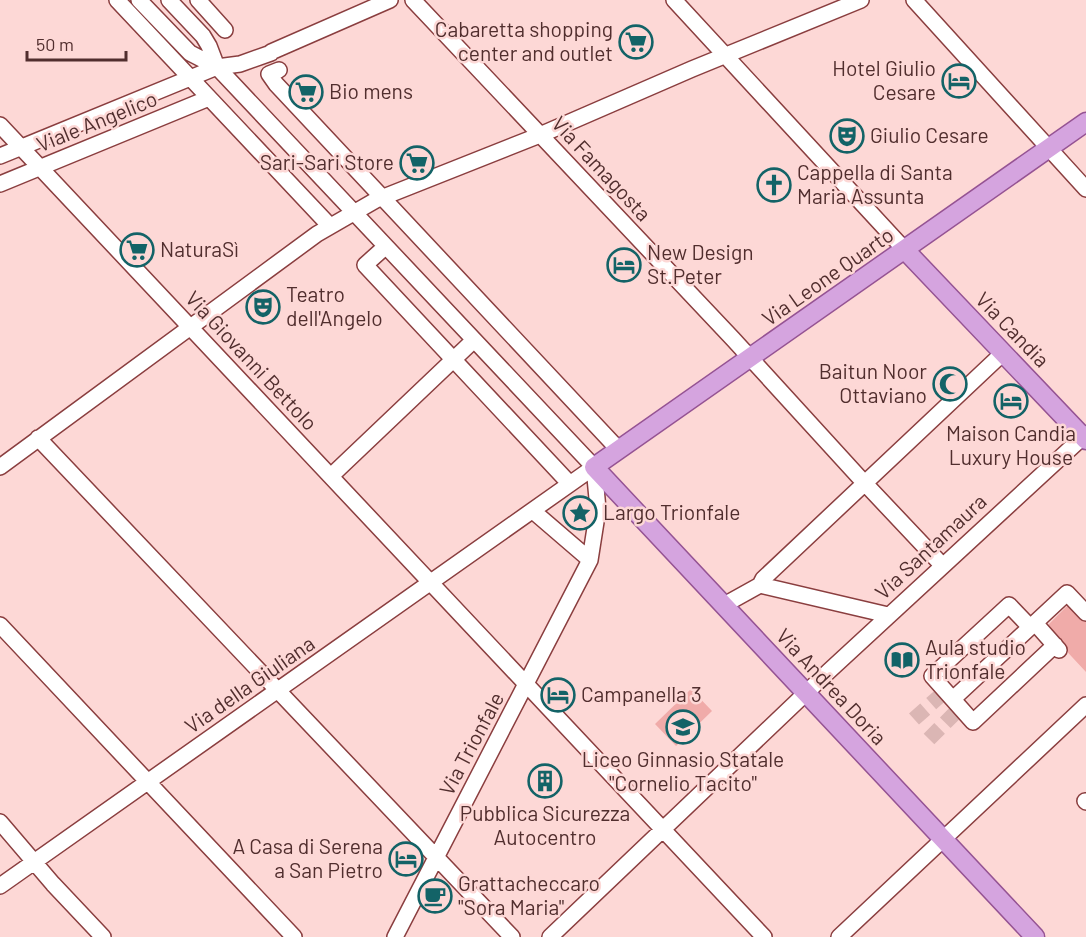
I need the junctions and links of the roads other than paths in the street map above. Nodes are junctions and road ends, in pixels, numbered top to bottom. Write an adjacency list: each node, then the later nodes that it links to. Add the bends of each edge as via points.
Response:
1 (117, 0): 14 (street)
2 (139, 0): 12 (street, via 190,53)
3 (169, 0): 12 (street, via 203,36)
4 (198, 0): 10 (street)
5 (390, 0): 12 (street, Viale Angelico, via 271,52 240,64)
6 (674, 0): 11 (street)
7 (861, 0): 11 (street)
8 (914, 0): 20 (street)
9 (418, 5): 18 (street, Via Famagosta)
10 (225, 30)
11 (727, 56): 18 (street); 29 (street)
12 (217, 67): 14 (street, Viale Angelico); 26 (street)
13 (274, 72): 25 (street, via 276,84)
14 (190, 78): 15 (street); 19 (street, Viale Angelico)
15 (209, 98): 22 (street, Viale Angelico); 27 (street)
16 (1086, 122): 20 (main road, Via Leone Quarto)
17 (0, 125): 19 (street, Via Giovanni Bettolo)
18 (540, 135): 25 (street); 33 (street, Via Famagosta)
19 (21, 148): 21 (street, Viale Angelico); 22 (street, Via Giovanni Bettolo)
20 (1048, 148): 24 (street); 29 (main road, Via Leone Quarto)
21 (0, 156)
22 (40, 168): 23 (street, Viale Angelico); 30 (street, Via Giovanni Bettolo)
23 (0, 184)
24 (1086, 189)
25 (383, 198): 26 (street); 37 (street)
26 (353, 212): 27 (street); 28 (street)
27 (329, 225): 30 (street)
28 (385, 247): 31 (street); 34 (street, via 365,265)
29 (905, 250): 32 (main road, Via Candia); 33 (main road, Via Leone Quarto)
30 (190, 328): 36 (street); 40 (street, Via Giovanni Bettolo)
31 (474, 340): 34 (street); 39 (street)
32 (1003, 354): 35 (main road, Via Candia); 41 (street)
33 (750, 358): 37 (main road, Via Leone Quarto); 41 (street, Via Famagosta)
34 (454, 360): 40 (street); 42 (street)
35 (1085, 437): 45 (street, Via Santamaura)
36 (38, 438): 38 (street); 54 (street)
37 (619, 450): 39 (main road, Via Leone Quarto)
38 (0, 466)
39 (594, 467): 42 (street); 44 (street, via 598,509); 48 (main road, Via Andrea Doria)
40 (331, 476): 46 (street, Via Giovanni Bettolo)
41 (864, 483): 45 (street, Via Famagosta); 47 (street)
42 (570, 484): 43 (street)
43 (529, 514): 44 (street); 46 (street, Via della Giuliana)
44 (588, 565): 53 (street, Via Trionfale)
45 (942, 566): 50 (street, Via Santamaura)
46 (430, 584): 53 (street, Via Giovanni Bettolo); 54 (street, Via della Giuliana)
47 (760, 585): 48 (street); 50 (street)
48 (724, 605): 55 (main road, Via Andrea Doria)
49 (1086, 613): 52 (street, via 1067,593)
50 (888, 615): 55 (street, Via Santamaura)
51 (0, 625): 58 (street)
52 (1032, 625): 56 (street); 56 (street, via 1009,605 932,676); 56 (street, via 1057,647 973,722)
53 (526, 686): 60 (street, Via Giovanni Bettolo); 62 (street, Via Trionfale)
54 (278, 691): 58 (street, Via della Giuliana); 62 (street)
55 (806, 693): 60 (street, Via Santamaura); 61 (main road, Via Andrea Doria)
56 (951, 701)
57 (1086, 705): 61 (street)
58 (148, 782): 63 (street, Via della Giuliana); 66 (street)
59 (0, 822): 63 (street)
60 (664, 830): 69 (street, Via Santamaura); 70 (street, Via Giovanni Bettolo)
61 (944, 838): 71 (street); 72 (main road, Via Andrea Doria)
62 (436, 857): 67 (street, Via Trionfale); 68 (street)
63 (34, 862): 64 (street, Via della Giuliana); 65 (street)
64 (0, 886)
65 (104, 937)
66 (294, 937)
67 (395, 937)
68 (512, 937)
69 (550, 937)
70 (764, 937)
71 (839, 937)
72 (1035, 937)

